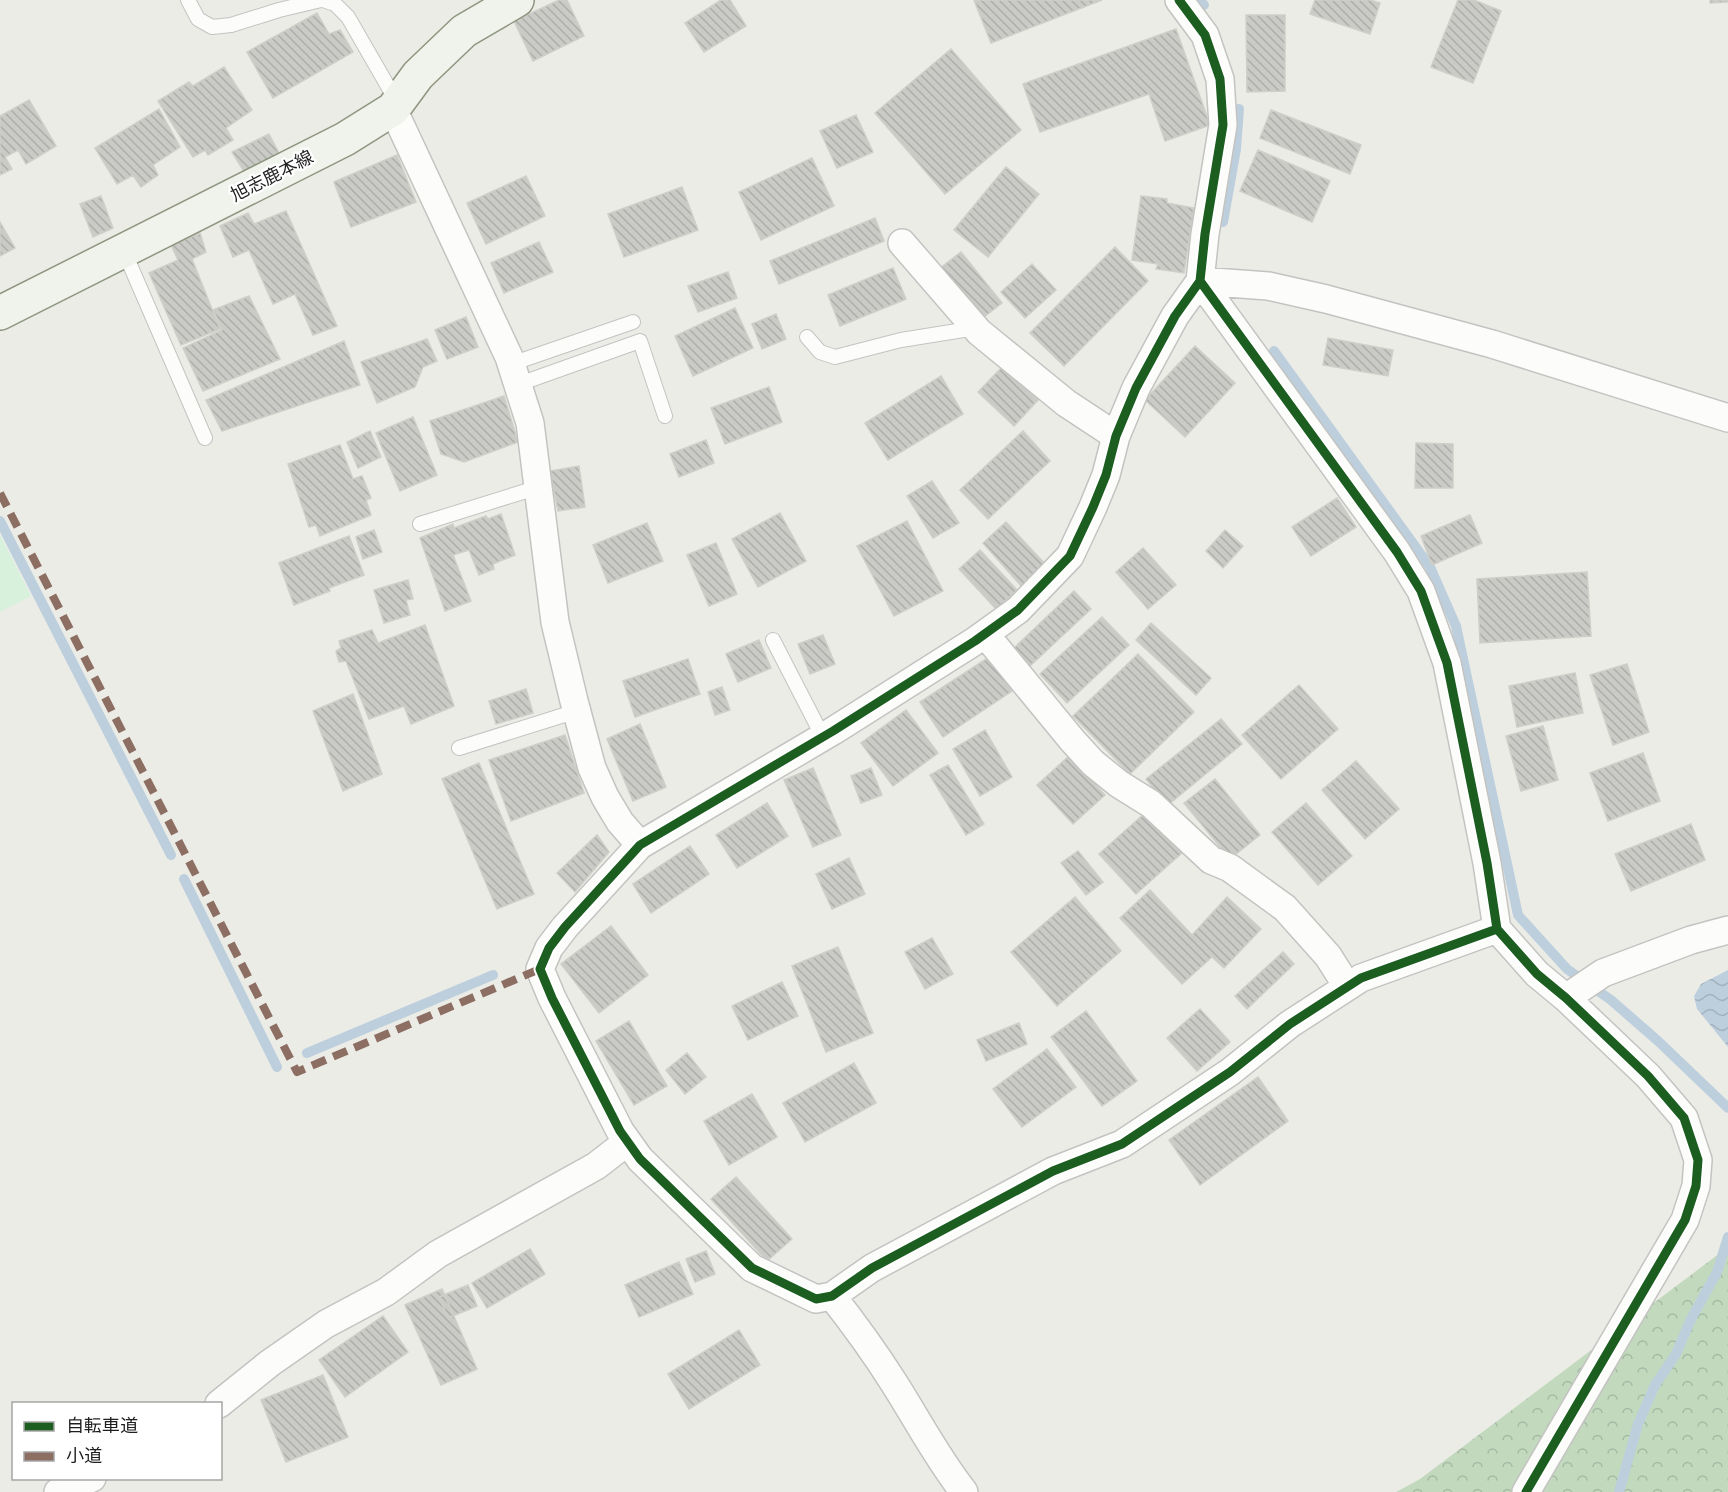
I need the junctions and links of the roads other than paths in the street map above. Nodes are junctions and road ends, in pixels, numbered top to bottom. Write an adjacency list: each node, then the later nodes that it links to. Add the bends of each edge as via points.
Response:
1 (188, 0): 2 (lane, via 198,19 212,27)
2 (322, 0): 6 (lane, via 335,4)
3 (343, 0): 6 (lane)
4 (517, 0): 7 (main road, 旭志鹿本線, via 464,31 418,75)
5 (1179, 0): 10 (street, via 1204,35 1220,79 1223,125)
6 (348, 17): 7 (lane)
7 (395, 106): 9 (main road, 旭志鹿本線, via 345,139); 15 (street)
8 (902, 243): 13 (street)
9 (124, 251): 11 (main road, 旭志鹿本線); 19 (lane)
10 (1200, 281): 17 (street, via 1268,286 1326,299 1492,344); 18 (street, via 1175,316); 28 (street, via 1397,552 1421,591 1447,663)
11 (0, 313)
12 (633, 322): 15 (lane)
13 (976, 328): 14 (lane, via 901,340 835,357 820,352); 18 (street, via 1066,404)
14 (807, 337)
15 (515, 374): 16 (lane, via 640,341); 20 (street, via 531,423)
16 (665, 416)
17 (1728, 418)
18 (1116, 436): 22 (street, via 1106,475 1070,556 1018,610)
19 (205, 438)
20 (539, 487): 21 (lane); 24 (street, via 555,622)
21 (420, 524)
22 (985, 634): 25 (street); 30 (street, via 1093,763 1151,804 1211,860 1230,868 1285,908 1328,956)
23 (773, 640): 25 (lane)
24 (577, 711): 26 (lane); 27 (street, via 592,768 605,797)
25 (823, 737): 27 (street)
26 (459, 748)
27 (640, 845): 32 (street, via 565,927 549,948 540,969)
28 (1497, 929): 30 (street); 31 (street, via 1537,974)
29 (1728, 930): 31 (street, via 1603,974)
30 (1347, 986): 33 (street, via 1290,1024 1230,1072 1122,1144 1053,1171 872,1268)
31 (1566, 998): 38 (street, via 1648,1076 1684,1118 1698,1160 1696,1186 1684,1220)
32 (627, 1142): 33 (street, via 752,1268 816,1299); 34 (street, via 596,1166 438,1254 386,1292 326,1324)
33 (832, 1296): 37 (street)
34 (221, 1402)
35 (89, 1480): 36 (street)
36 (58, 1492)
37 (964, 1492)
38 (1526, 1492)

